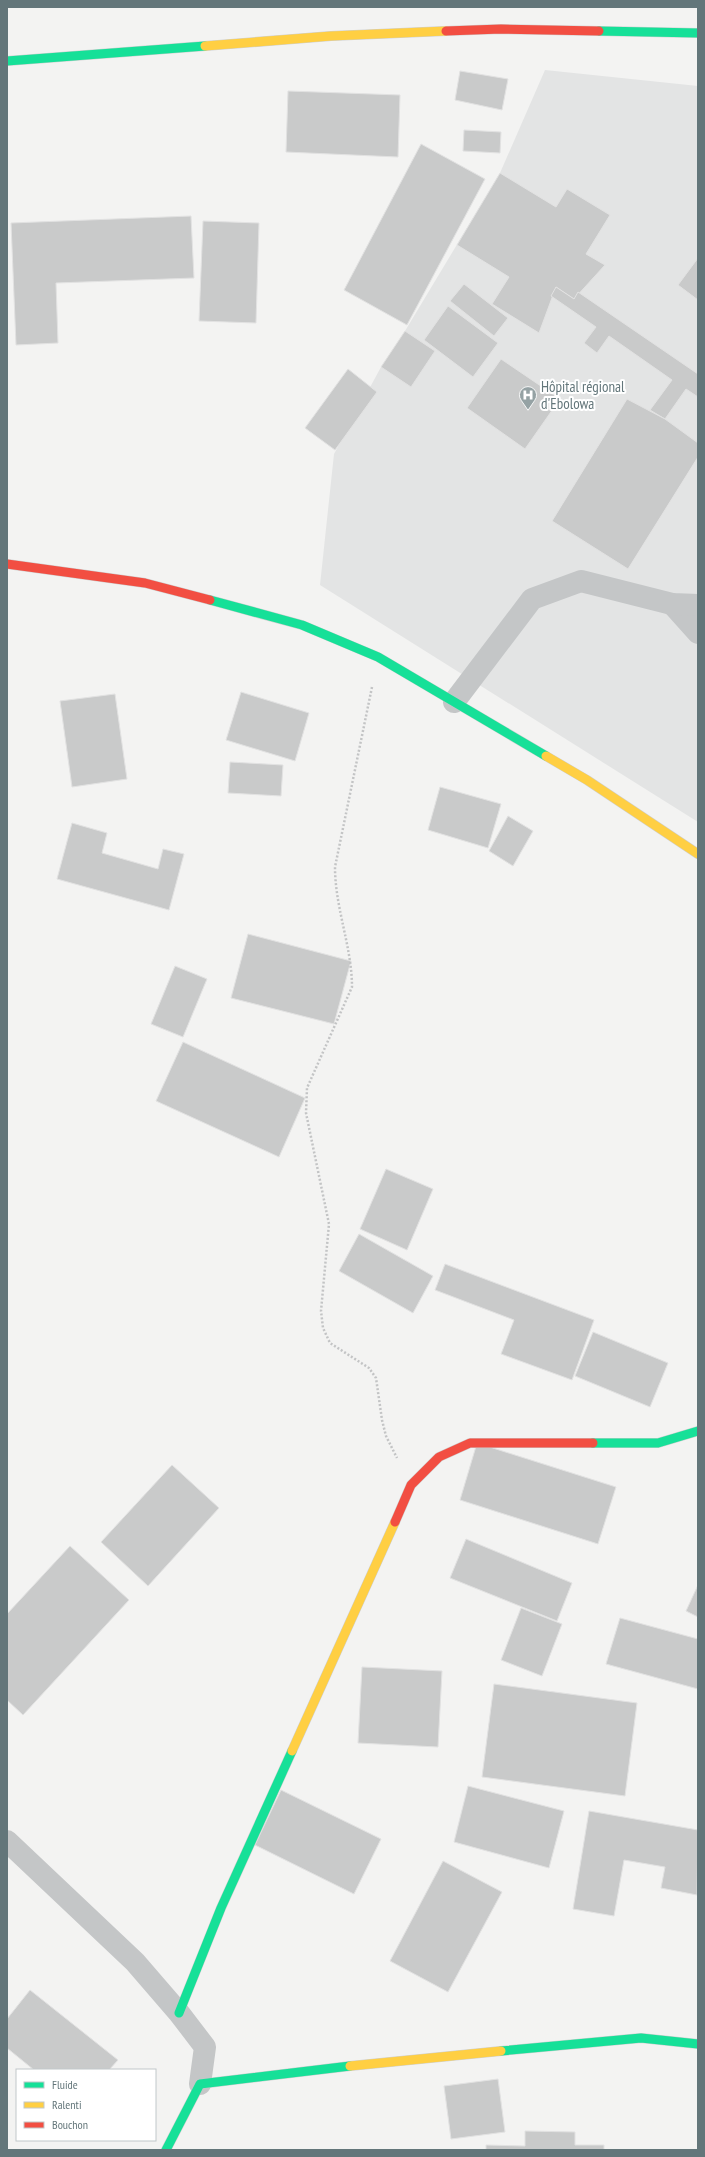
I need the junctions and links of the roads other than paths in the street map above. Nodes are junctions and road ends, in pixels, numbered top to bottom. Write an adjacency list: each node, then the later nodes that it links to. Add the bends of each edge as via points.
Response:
1 (698, 32): 2 (street, via 501,30 347,36)
2 (7, 61)
3 (7, 564): 7 (street, via 144,583 302,625 378,657)
4 (672, 604): 5 (street); 6 (street); 7 (street, via 581,581 532,599)
5 (698, 606)
6 (698, 633)
7 (454, 702): 8 (street, via 587,780)
8 (698, 854)
9 (698, 1431): 11 (street, via 658,1443 470,1443 439,1456 411,1485 224,1901)
10 (7, 1841): 11 (street, via 135,1962)
11 (179, 2013): 13 (street, via 205,2047)
12 (698, 2044): 13 (street, via 641,2038 372,2063)
13 (200, 2084): 14 (street)
14 (166, 2150)

